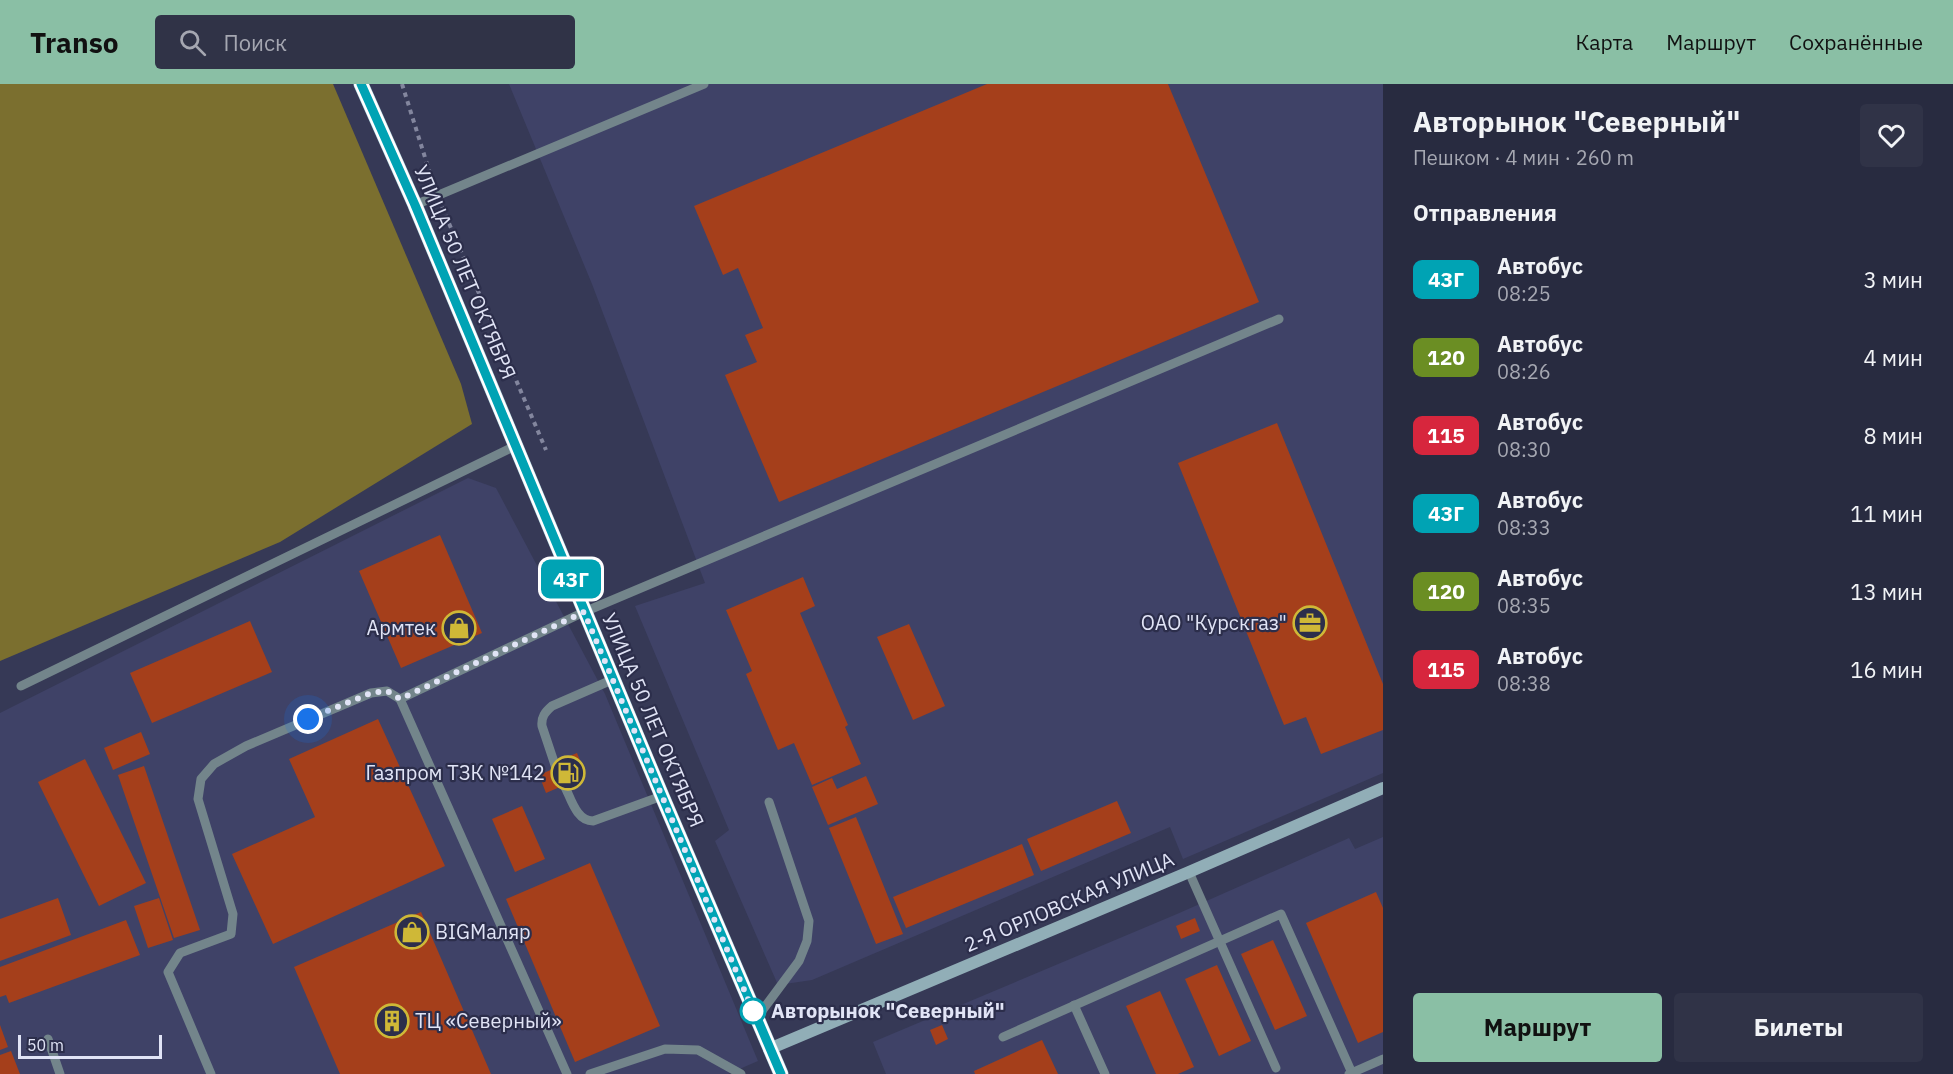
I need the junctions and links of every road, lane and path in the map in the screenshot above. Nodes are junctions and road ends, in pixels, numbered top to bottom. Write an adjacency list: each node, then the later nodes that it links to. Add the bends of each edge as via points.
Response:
1 (361, 84): 5 (main road, УЛИЦА 50 ЛЕТ ОКТЯБРЯ)
2 (402, 84): 4 (path)
3 (704, 84): 4 (lane)
4 (438, 196): 5 (lane); 8 (path)
5 (415, 205): 7 (main road, УЛИЦА 50 ЛЕТ ОКТЯБРЯ)
6 (1279, 319): 9 (lane)
7 (514, 446): 9 (main road, УЛИЦА 50 ЛЕТ ОКТЯБРЯ); 11 (lane)
8 (546, 450)
9 (584, 612): 10 (main road, УЛИЦА 50 ЛЕТ ОКТЯБРЯ); 12 (lane)
10 (614, 679): 13 (lane, via 544,712 542,726); 16 (main road, УЛИЦА 50 ЛЕТ ОКТЯБРЯ)
11 (21, 686)
12 (400, 699): 29 (lane, via 387,691 371,693 246,746 214,764 201,779 198,799 233,914 231,934 180,954 168,972); 30 (lane)
13 (556, 768)
14 (564, 785): 16 (lane, via 586,821)
15 (1383, 788): 18 (street, 2-Я ОРЛОВСКАЯ УЛИЦА)
16 (662, 796): 21 (main road, УЛИЦА 50 ЛЕТ ОКТЯБРЯ)
17 (769, 802): 21 (lane, via 809,921 799,961)
18 (1189, 872): 19 (lane); 24 (street, 2-Я ОРЛОВСКАЯ УЛИЦА)
19 (1220, 941): 20 (lane); 26 (lane); 27 (lane, via 1281,914)
20 (1074, 1005): 22 (lane); 34 (lane)
21 (756, 1018): 24 (main road, УЛИЦА 50 ЛЕТ ОКТЯБРЯ)
22 (1003, 1036)
23 (48, 1039): 28 (lane)
24 (769, 1049): 33 (main road, УЛИЦА 50 ЛЕТ ОКТЯБРЯ)
25 (1383, 1059): 27 (lane)
26 (1276, 1068)
27 (1350, 1073)
28 (60, 1074)
29 (211, 1074)
30 (567, 1074)
31 (590, 1074): 32 (lane, via 664,1049 698,1050)
32 (741, 1074)
33 (781, 1074)
34 (1105, 1074)

